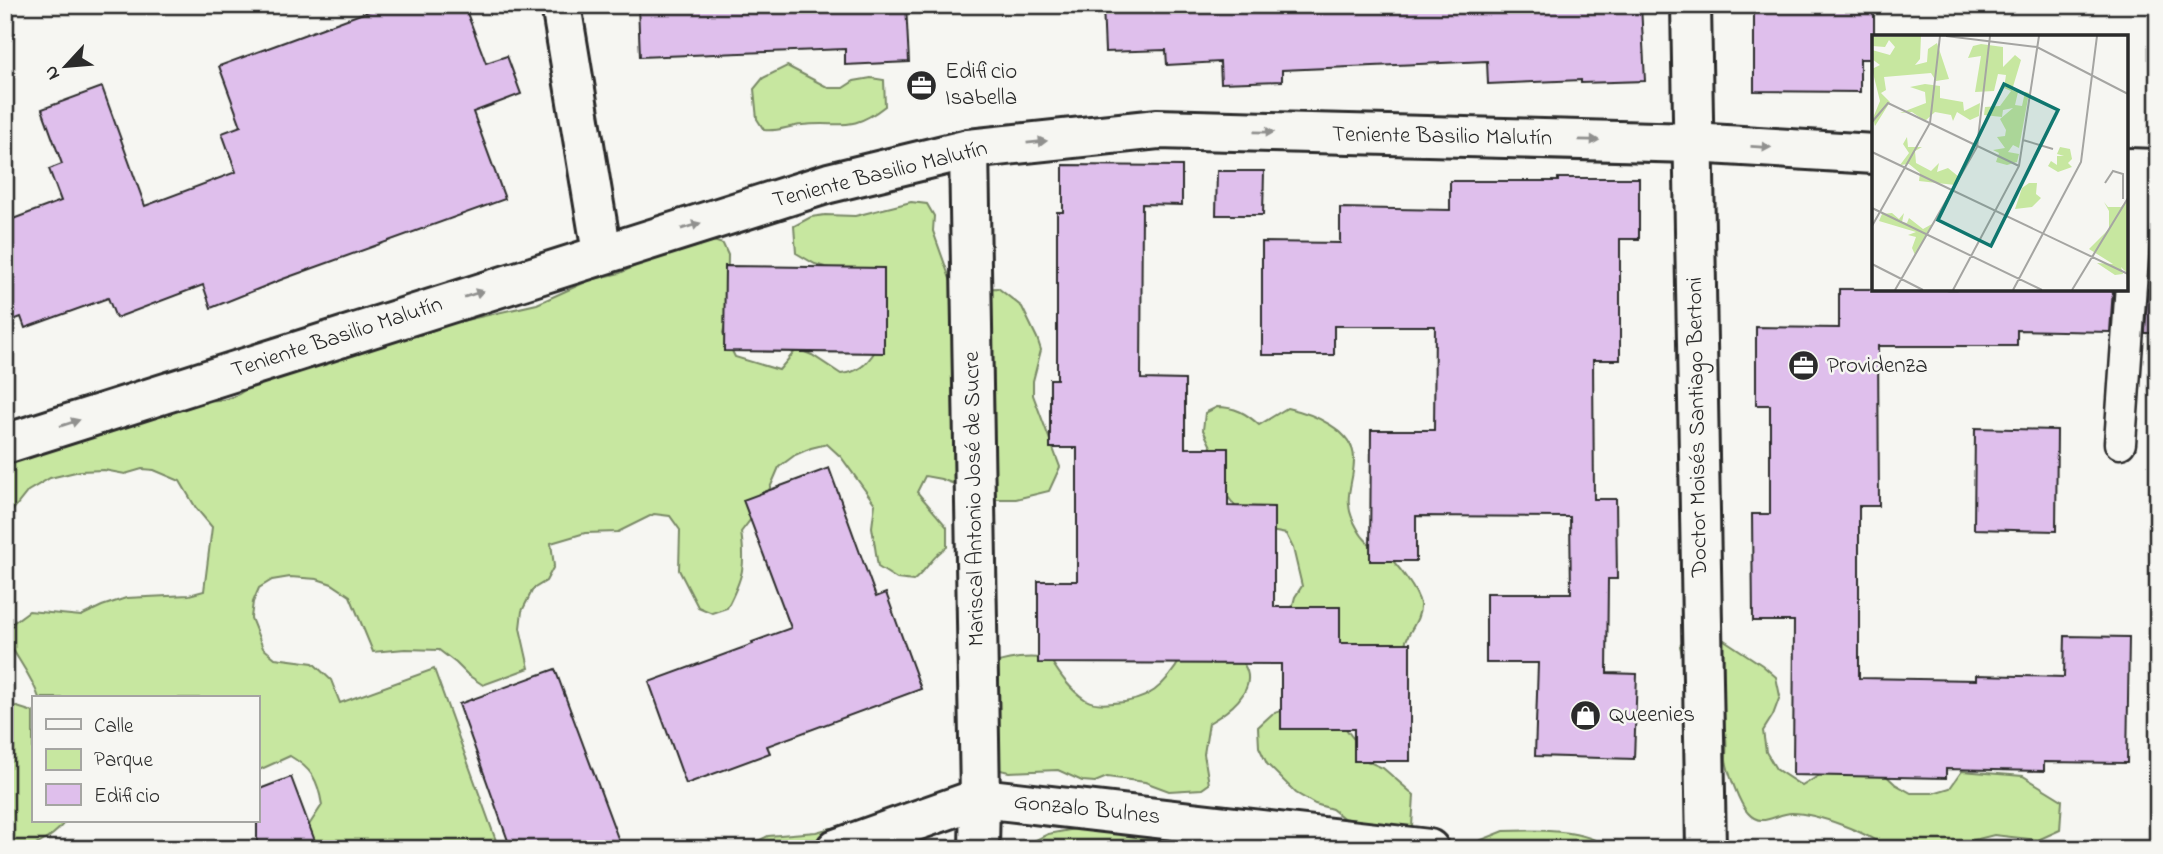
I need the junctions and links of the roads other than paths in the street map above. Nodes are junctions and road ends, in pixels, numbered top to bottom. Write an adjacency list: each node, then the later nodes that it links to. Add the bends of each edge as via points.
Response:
1 (561, 5): 7 (street)
2 (1691, 5): 3 (street, Doctor Moisés Santiago Bertoni)
3 (1693, 143): 4 (street, Teniente Basilio Malutín, one-way to 3, via 1158,129); 5 (street, Teniente Basilio Malutín, one-way to 5); 14 (street, Doctor Moisés Santiago Bertoni)
4 (969, 149): 7 (street, Teniente Basilio Malutín, one-way to 4, via 829,183); 10 (street, Mariscal Antonio José de Sucre)
5 (1872, 154)
6 (2141, 169): 8 (lane)
7 (602, 253): 9 (street, Teniente Basilio Malutín, one-way to 7)
8 (2120, 443)
9 (5, 444)
10 (980, 798): 11 (street, Gonzalo Bulnes); 12 (street, Mariscal Antonio José de Sucre); 13 (street, Gonzalo Bulnes)
11 (836, 849)
12 (979, 849)
13 (1429, 849)
14 (1706, 849)

